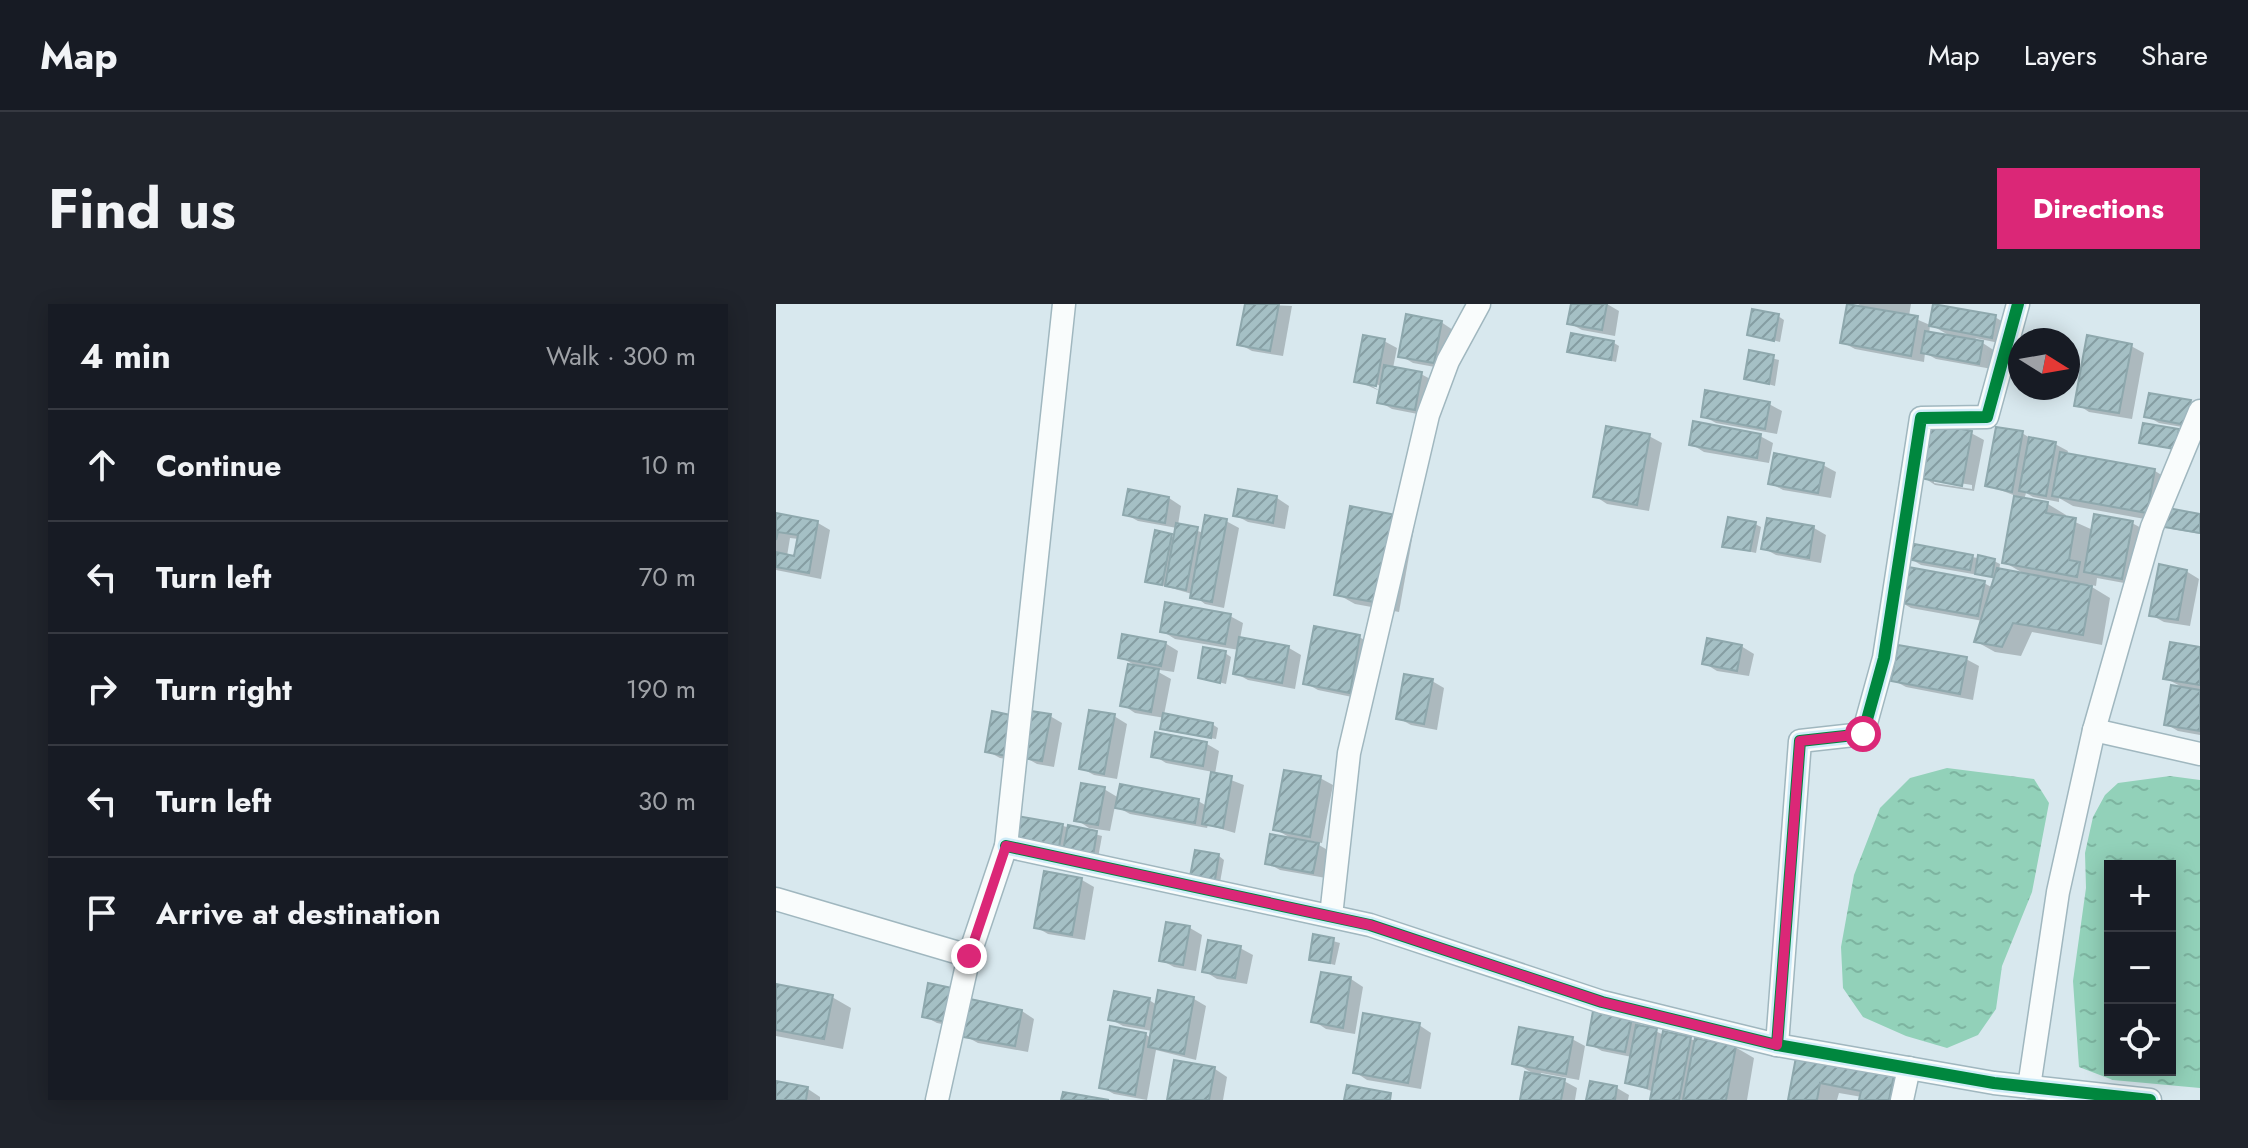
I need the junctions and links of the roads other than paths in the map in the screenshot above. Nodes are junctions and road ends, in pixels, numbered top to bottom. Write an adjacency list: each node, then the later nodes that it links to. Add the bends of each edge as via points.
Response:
1 (1064, 304): 7 (street)
2 (1479, 304): 9 (street, via 1448,361 1428,415 1349,753)
3 (2018, 304): 11 (street, via 1987,417 1921,418 1884,658 1863,734 1800,741)
4 (2200, 411): 5 (street, via 2152,527)
5 (2094, 730): 6 (street); 13 (street, via 2058,892)
6 (2200, 754)
7 (1006, 846): 9 (street); 10 (street)
8 (776, 899): 10 (street)
9 (1331, 916): 11 (street, via 1602,1002)
10 (969, 956): 14 (street)
11 (1777, 1045): 12 (street)
12 (1909, 1068): 13 (street); 15 (street)
13 (2029, 1087): 16 (street)
14 (937, 1100)
15 (1902, 1100)
16 (2150, 1100)

